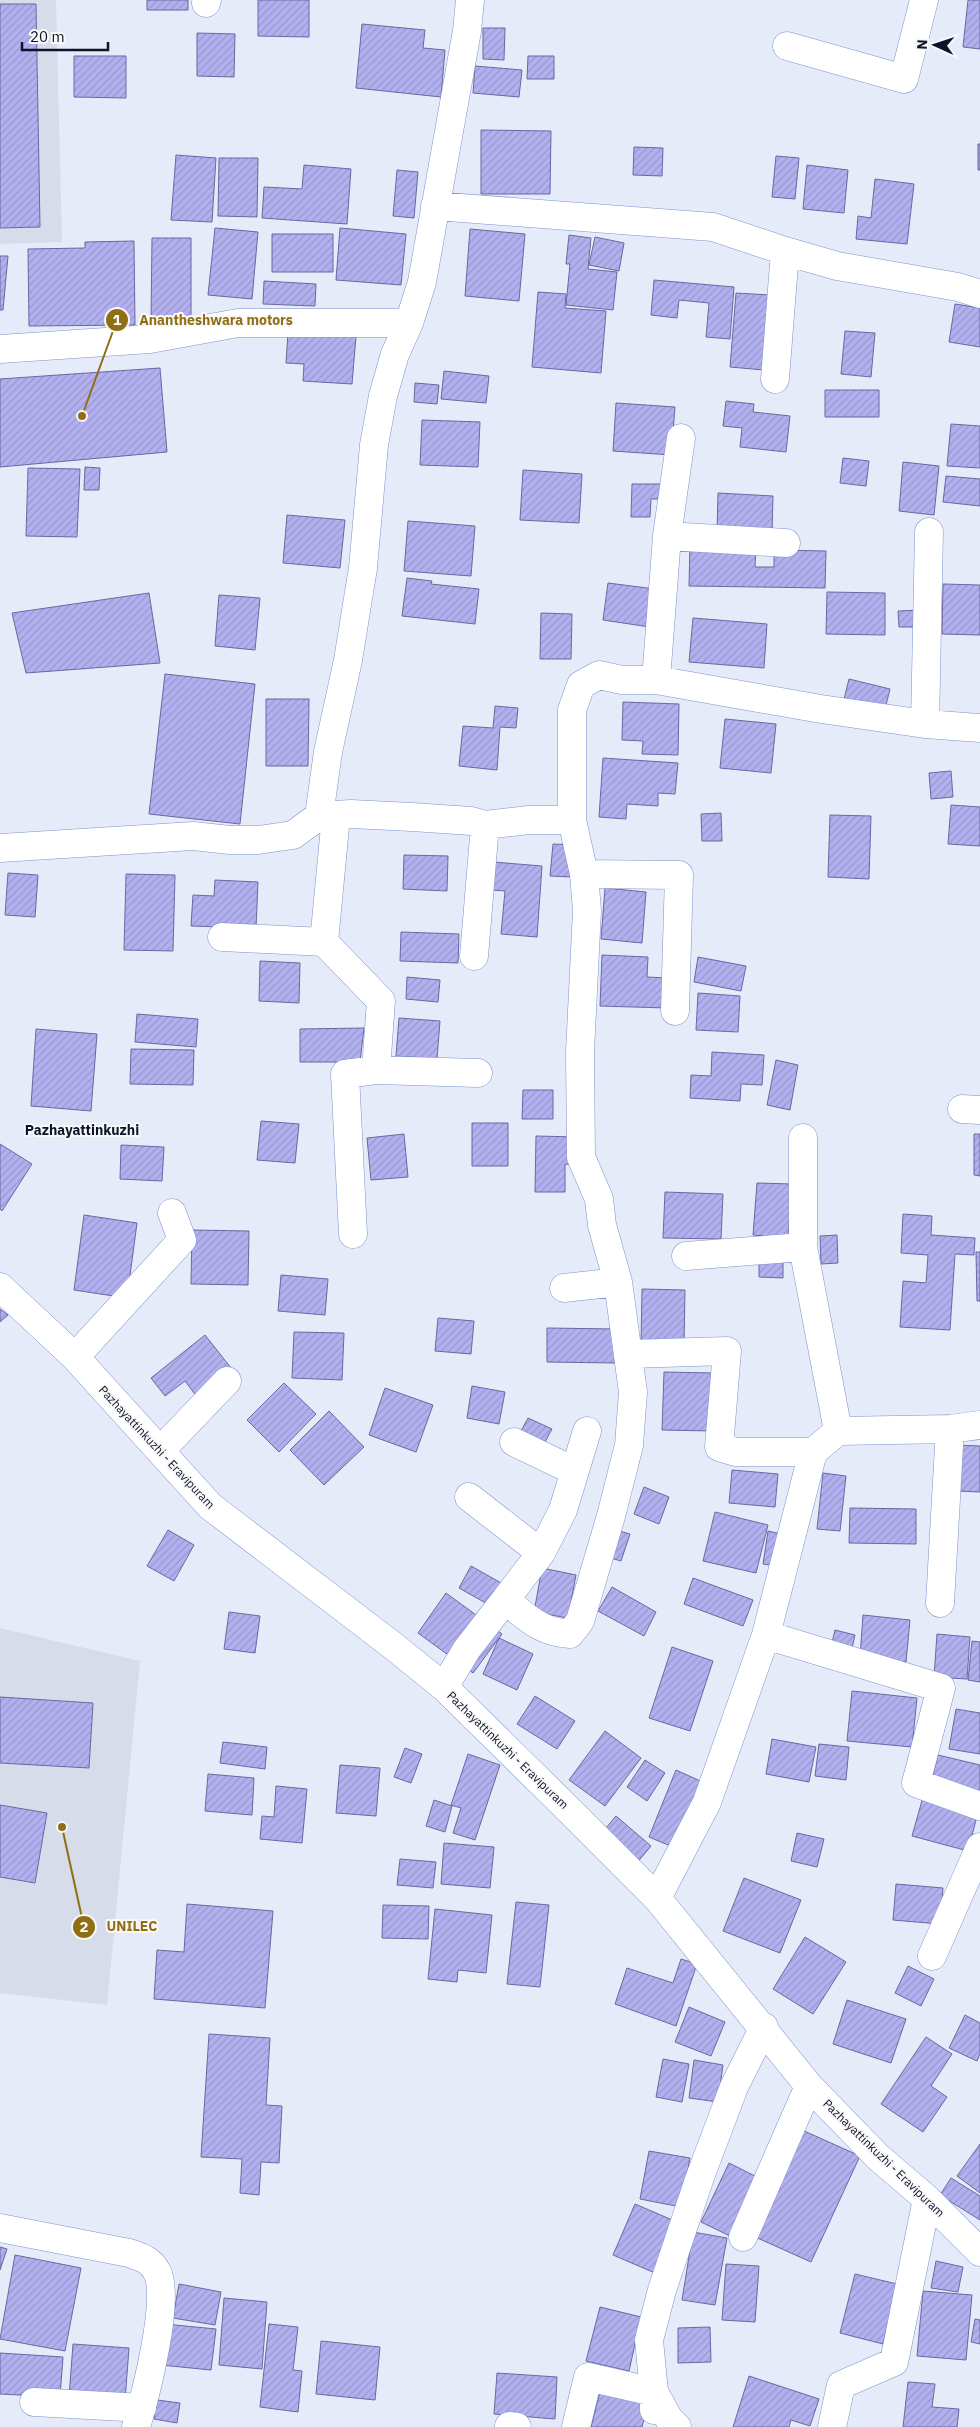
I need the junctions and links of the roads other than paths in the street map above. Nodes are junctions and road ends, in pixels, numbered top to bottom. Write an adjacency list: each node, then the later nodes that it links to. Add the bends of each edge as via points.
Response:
1 (470, 0): 4 (street)
2 (924, 0): 3 (street, via 904,79)
3 (787, 46)
4 (435, 206): 5 (street, via 713,227); 7 (street, via 422,282)
5 (785, 252): 6 (street, via 838,266 958,286); 9 (street)
6 (980, 294)
7 (409, 323): 8 (street, via 238,323 150,339); 17 (street, via 382,396 374,445 363,568 328,752)
8 (0, 349)
9 (775, 379)
10 (681, 438): 12 (street)
11 (929, 532): 15 (street)
12 (667, 536): 13 (street); 14 (street)
13 (786, 543)
14 (656, 680): 15 (street, via 821,710); 18 (street, via 622,680 599,675 581,684 572,710)
15 (925, 724): 16 (street)
16 (980, 728)
17 (327, 816): 19 (street, via 412,817); 20 (street, via 293,835 258,840 193,836); 23 (street)
18 (572, 820): 19 (street); 21 (street)
19 (485, 825): 24 (street)
20 (0, 848)
21 (584, 874): 25 (street, via 679,875); 33 (street, via 588,911 580,1052 581,1157 599,1199 602,1225)
22 (222, 937): 23 (street)
23 (324, 942): 26 (street, via 381,1001)
24 (474, 956)
25 (675, 1011)
26 (376, 1070): 27 (street); 30 (street, via 345,1074)
27 (478, 1073)
28 (803, 1138): 31 (street)
29 (172, 1213): 37 (street, via 182,1240)
30 (353, 1234)
31 (803, 1248): 32 (street); 42 (street)
32 (686, 1256)
33 (618, 1282): 35 (street); 36 (street)
34 (0, 1287): 37 (street, Pazhayattinkuzhi - Eravipuram)
35 (564, 1288)
36 (629, 1354): 45 (street, via 727,1351 719,1447 736,1452); 49 (street, via 633,1392 630,1445 580,1621 570,1634 552,1633)
37 (75, 1357): 44 (street, Pazhayattinkuzhi - Eravipuram)
38 (227, 1381): 44 (street)
39 (980, 1425): 40 (street)
40 (950, 1428): 42 (street); 50 (street)
41 (587, 1431): 46 (street)
42 (838, 1431): 45 (street)
43 (514, 1442): 46 (street)
44 (160, 1451): 52 (street, Pazhayattinkuzhi - Eravipuram, via 210,1506)
45 (813, 1452): 51 (street)
46 (574, 1471): 48 (street, via 563,1510)
47 (469, 1497): 48 (street)
48 (541, 1553): 49 (street)
49 (505, 1600): 52 (street, via 467,1648)
50 (940, 1603)
51 (766, 1635): 53 (street, via 941,1688 916,1783); 55 (street, via 707,1802)
52 (444, 1687): 55 (street, Pazhayattinkuzhi - Eravipuram)
53 (980, 1806)
54 (980, 1848): 56 (street)
55 (657, 1898): 57 (street, Pazhayattinkuzhi - Eravipuram)
56 (932, 1956)
57 (764, 2027): 58 (street, Pazhayattinkuzhi - Eravipuram); 63 (street, via 734,2087 662,2290 649,2340)
58 (809, 2086): 59 (street, Pazhayattinkuzhi - Eravipuram, via 878,2156); 61 (street)
59 (927, 2199): 62 (street, Pazhayattinkuzhi - Eravipuram); 69 (street, via 894,2362 841,2385)
60 (0, 2228): 65 (street, via 130,2253 147,2259 156,2270 160,2278 161,2310)
61 (743, 2237)
62 (980, 2252)
63 (654, 2392): 66 (street, via 588,2377); 67 (street); 68 (street)
64 (34, 2402): 65 (street)
65 (139, 2417)
66 (576, 2427)
67 (653, 2427)
68 (677, 2427)
69 (832, 2427)

